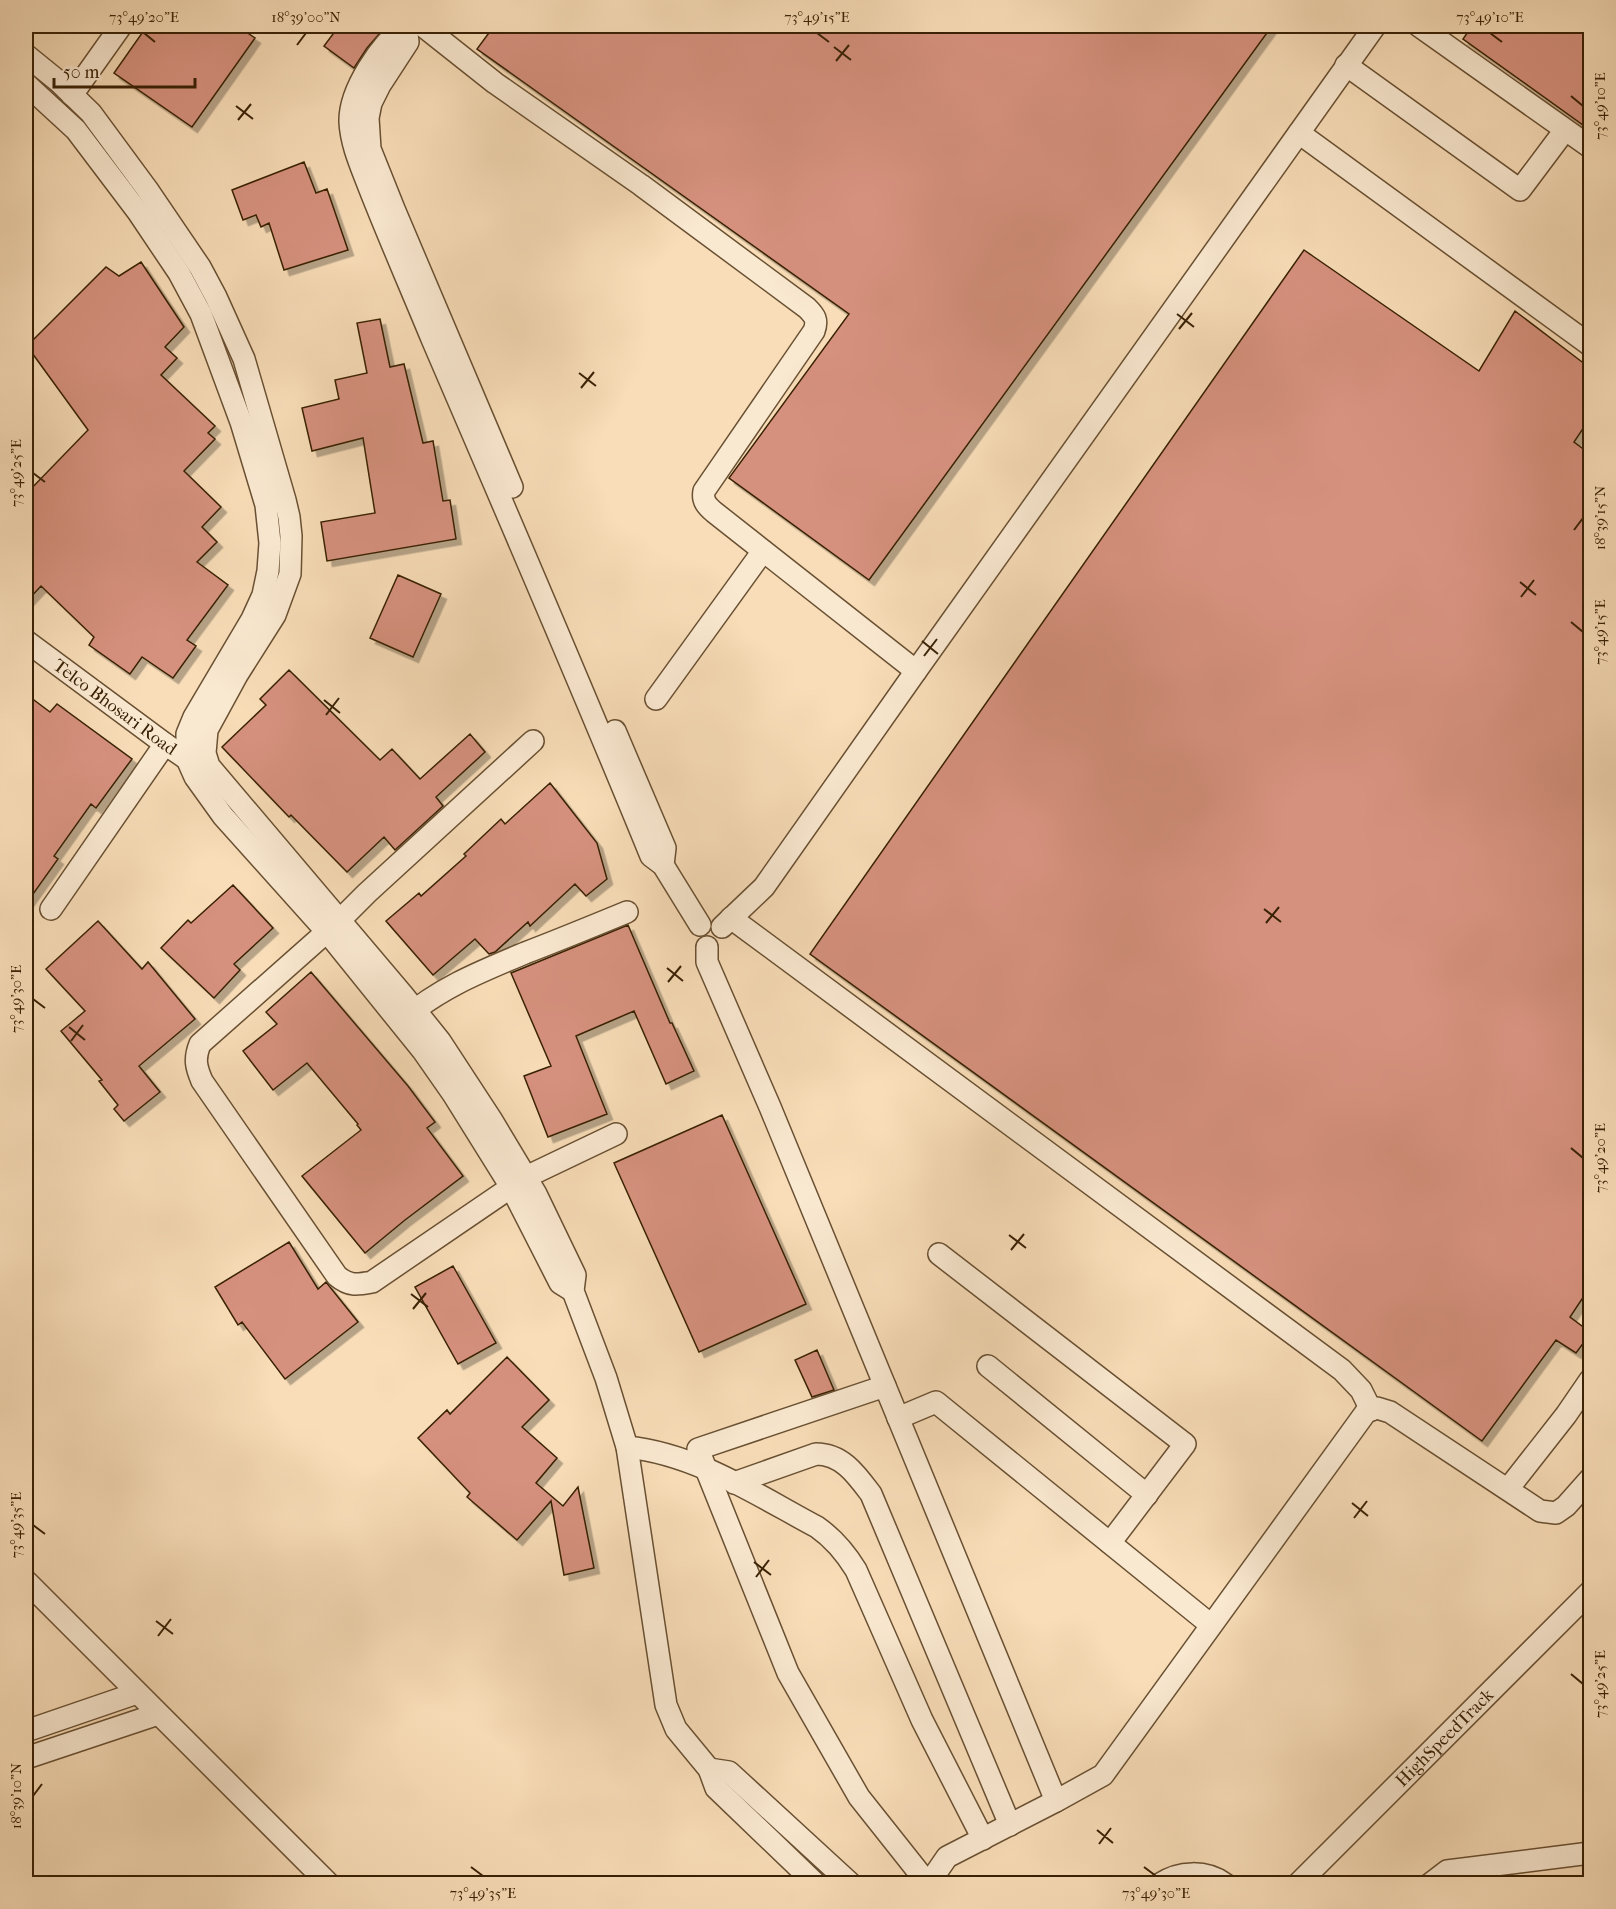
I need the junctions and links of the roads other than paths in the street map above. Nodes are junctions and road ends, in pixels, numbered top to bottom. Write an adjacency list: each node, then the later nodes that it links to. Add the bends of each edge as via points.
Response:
1 (121, 26): 9 (street)
2 (405, 26): 25 (street, via 408,42 371,104 370,149 665,848 663,865)
3 (423, 26): 14 (street, via 495,83 641,184 814,315 814,331 703,498 714,513)
4 (1375, 26): 7 (street)
5 (1419, 26): 10 (street)
6 (26, 55): 9 (street)
7 (1346, 65): 10 (street, via 1520,190); 11 (street)
8 (26, 84): 20 (street, via 76,130 179,273 209,335 266,505 270,543 263,595 194,717 187,734)
9 (72, 95): 21 (street, via 91,113 147,189 216,297 244,359 289,517 290,574 275,615 207,730 205,753)
10 (1565, 130): 12 (street)
11 (1299, 133): 13 (street); 16 (street)
12 (1590, 147)
13 (1590, 345)
14 (763, 551): 16 (street); 17 (street)
15 (26, 641): 19 (street, Telco Bhosari Road)
16 (916, 671): 24 (street, via 764,887)
17 (656, 699)
18 (533, 741): 26 (street)
19 (165, 744): 20 (street, Telco Bhosari Road); 22 (street)
20 (187, 759): 21 (street, Telco Bhosari Road); 26 (street, via 223,816)
21 (209, 766): 26 (street)
22 (51, 909)
23 (627, 912): 28 (street, via 487,969 452,986)
24 (726, 922): 25 (street); 27 (street, via 722,941); 35 (street, via 1342,1370 1361,1389)
25 (700, 925): 27 (street, via 699,942)
26 (334, 926): 28 (street); 30 (street, via 200,1044 196,1066 202,1081 337,1276 347,1284 372,1282)
27 (707, 947): 34 (street, via 707,962)
28 (407, 1016): 30 (street, via 446,1051 491,1119)
29 (616, 1134): 30 (street)
30 (518, 1182): 37 (street, via 536,1194 575,1275 573,1291)
31 (939, 1254): 42 (street, via 1185,1444)
32 (988, 1366): 42 (street)
33 (1590, 1380): 41 (street)
34 (885, 1386): 36 (street); 38 (street, via 698,1449)
35 (1371, 1410): 41 (street, via 1390,1412); 46 (street)
36 (898, 1418): 43 (street, via 936,1402); 52 (street)
37 (627, 1447): 38 (street, via 650,1450); 51 (street, via 666,1705 676,1729)
38 (705, 1469): 40 (street); 59 (street, via 789,1673 859,1797)
39 (1590, 1479): 41 (street, via 1556,1512 1540,1510)
40 (734, 1483): 53 (street, via 816,1454 839,1459 854,1472 871,1494); 54 (street, via 817,1527 847,1554 922,1720)
41 (1508, 1489)
42 (1147, 1495): 43 (street)
43 (1110, 1543): 46 (street)
44 (26, 1581): 47 (street)
45 (1590, 1592): 63 (street, HighSpeedTrack)
46 (1211, 1625): 52 (street, via 1103,1775)
47 (137, 1693): 48 (street); 49 (street)
48 (158, 1714): 50 (street); 56 (street)
49 (26, 1731)
50 (26, 1758)
51 (709, 1769): 57 (street, via 716,1788); 58 (street, via 729,1772)
52 (1056, 1801): 53 (street)
53 (1010, 1825): 54 (street)
54 (983, 1839): 60 (street, via 946,1857)
55 (1590, 1853): 64 (street, via 1447,1871)
56 (329, 1884)
57 (816, 1884)
58 (851, 1884)
59 (928, 1884)
60 (933, 1884)
61 (1160, 1884): 62 (street, via 1182,1874 1203,1874)
62 (1226, 1884)
63 (1298, 1884)
64 (1430, 1884)

